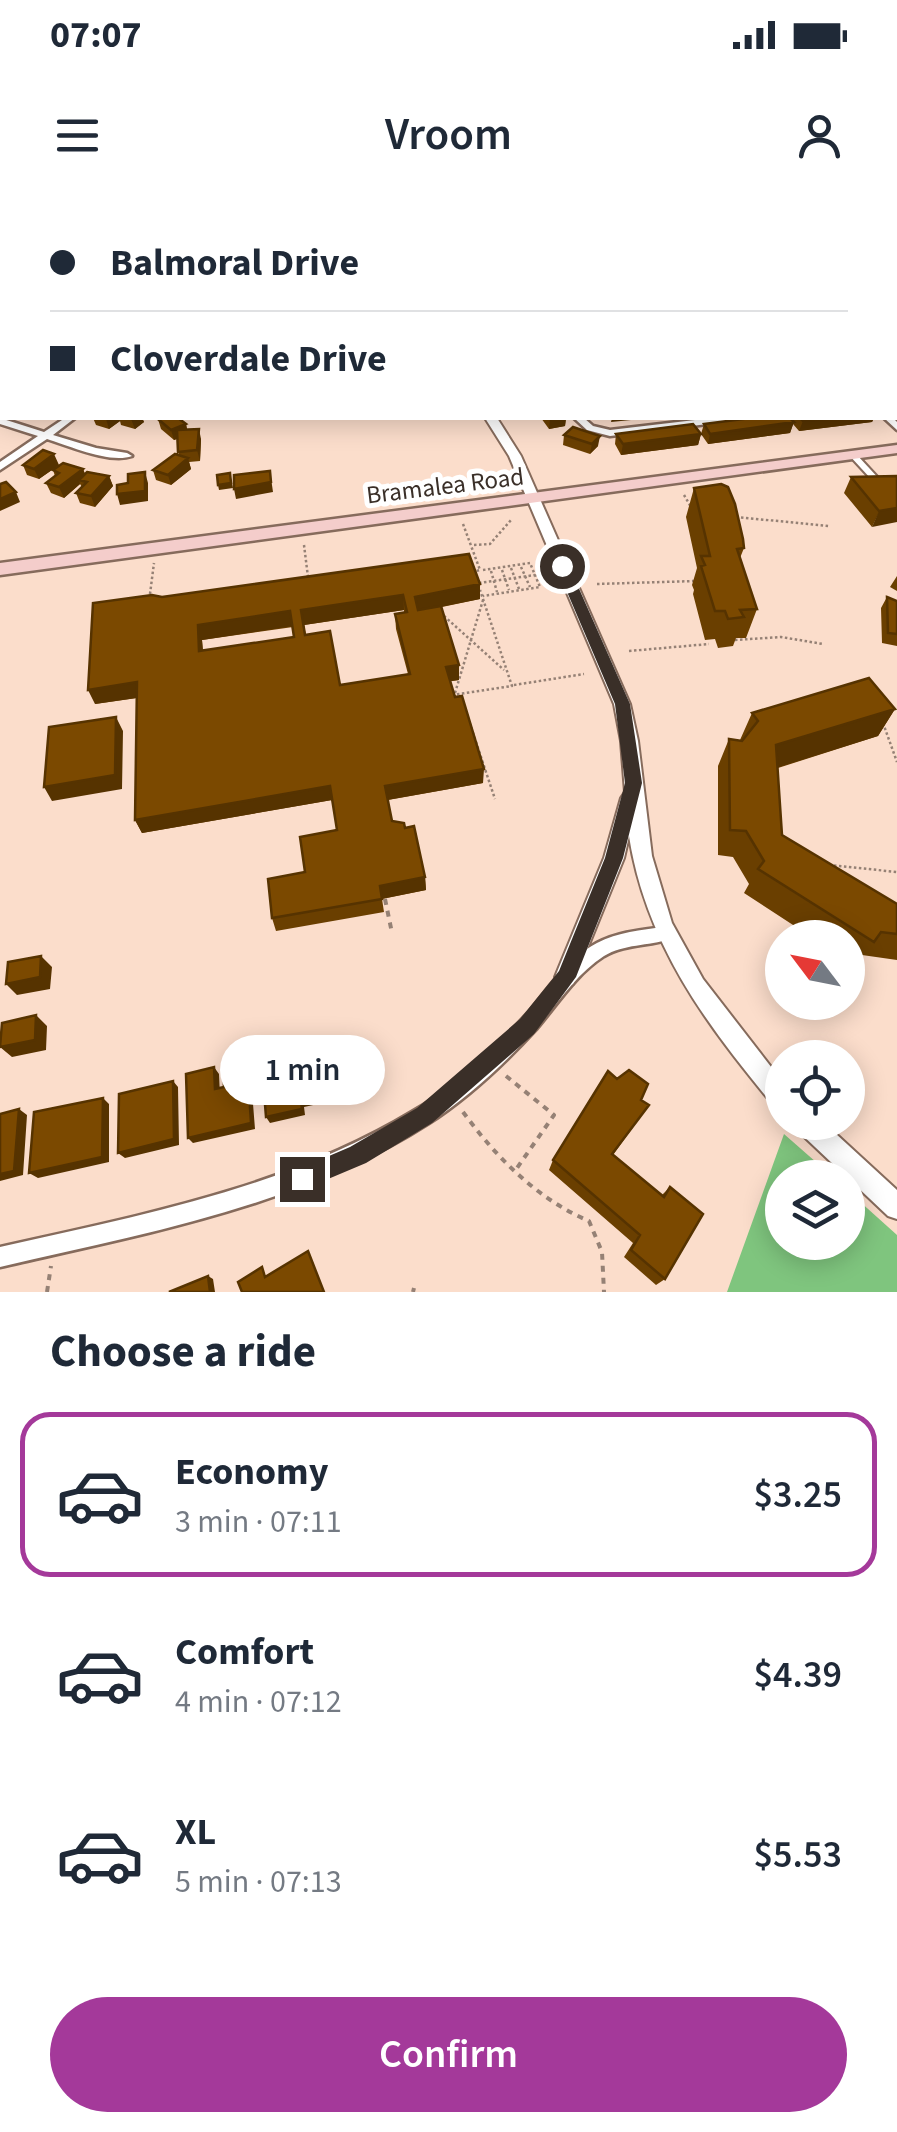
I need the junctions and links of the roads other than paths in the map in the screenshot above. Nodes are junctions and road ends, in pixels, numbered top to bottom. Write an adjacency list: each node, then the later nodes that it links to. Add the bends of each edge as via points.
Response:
1 (68, 420): 6 (street)
2 (492, 420): 12 (street)
3 (581, 420): 4 (street, via 610,433)
4 (716, 420)
5 (0, 421): 6 (street)
6 (46, 436): 9 (street); 10 (street)
7 (897, 449): 8 (main road, Bramalea Road)
8 (853, 455): 11 (lane); 12 (main road, Bramalea Road)
9 (126, 456)
10 (0, 467)
11 (883, 488)
12 (532, 499): 13 (main road, Bramalea Road); 14 (street, via 622,704)
13 (0, 569)
14 (634, 783): 15 (street, via 642,859); 16 (street, via 614,858)
15 (664, 934): 16 (street, via 612,944); 17 (street, via 721,1026)
16 (566, 977): 20 (street, via 488,1063 425,1116 358,1155 274,1191)
17 (765, 1078)
18 (824, 1140): 19 (street)
19 (897, 1207)
20 (0, 1257)

